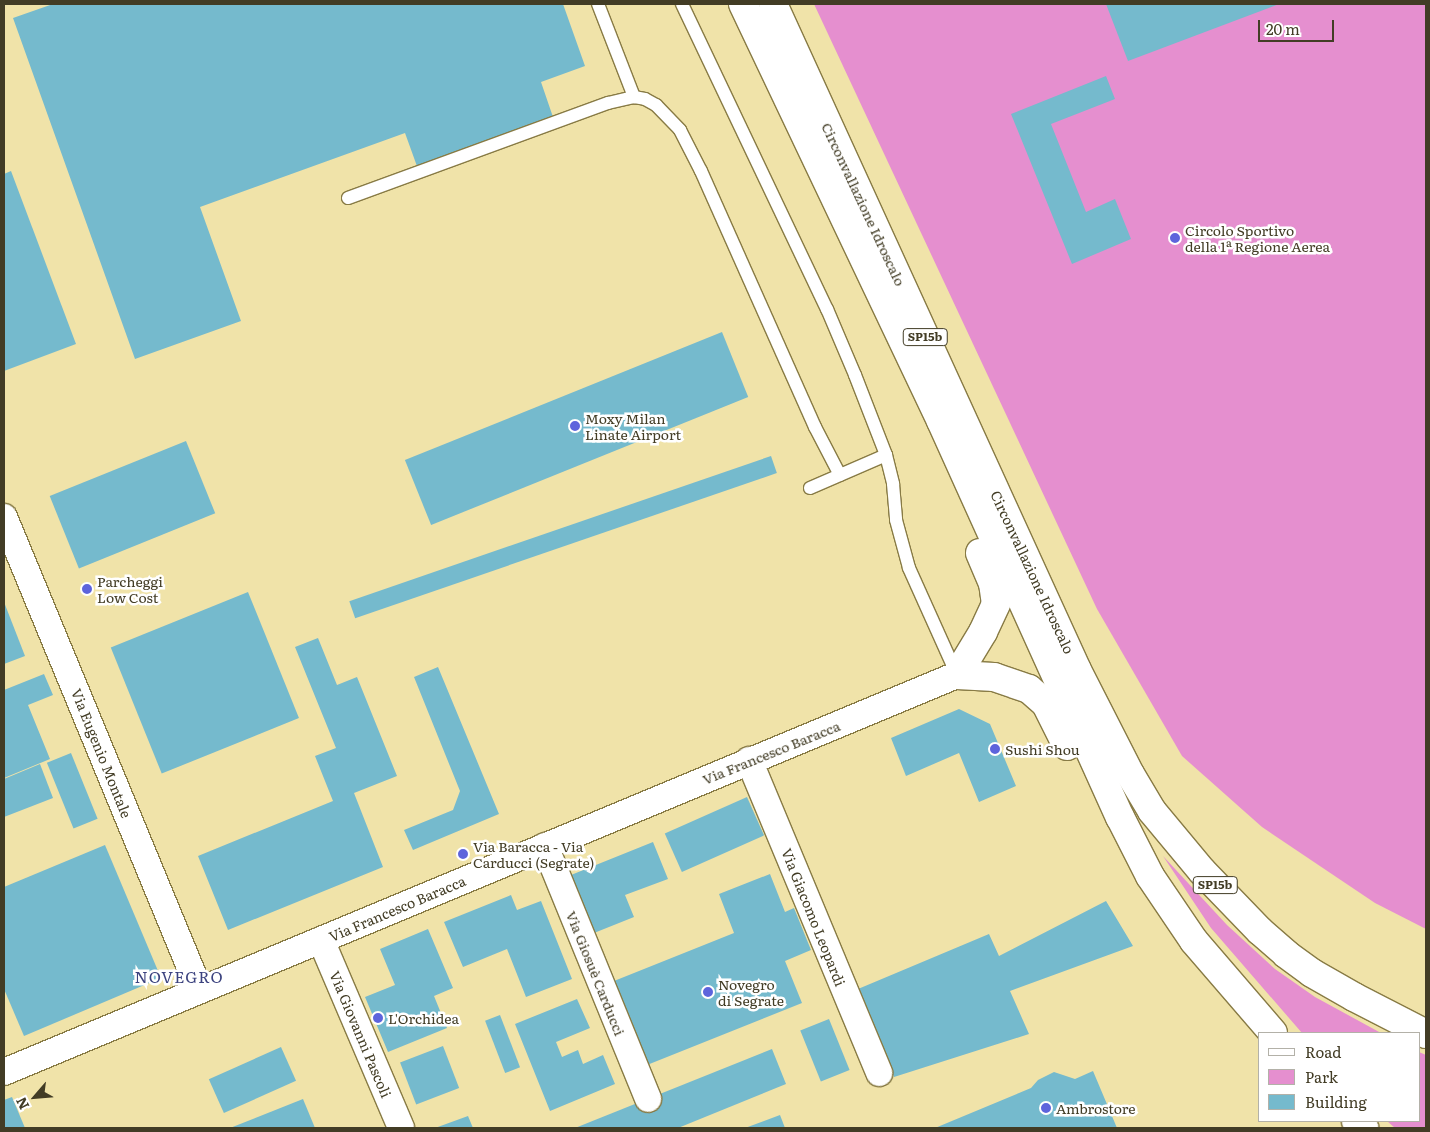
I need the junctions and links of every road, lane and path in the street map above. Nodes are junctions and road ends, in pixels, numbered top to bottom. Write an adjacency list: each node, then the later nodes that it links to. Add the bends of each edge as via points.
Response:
1 (598, 4): 5 (lane)
2 (682, 4): 8 (lane, via 827,309)
3 (743, 4): 7 (main road, Circonvallazione Idroscalo / SP15b)
4 (773, 4): 19 (main road, Circonvallazione Idroscalo / SP15b, via 1077,670 1152,811 1202,871 1274,944 1326,981)
5 (634, 97): 6 (lane, via 608,103); 9 (lane, via 656,105 680,130 814,427)
6 (348, 198)
7 (940, 421): 12 (main road, via 943,462 996,594 993,611); 15 (main road, Circonvallazione Idroscalo / SP15b)
8 (886, 455): 9 (lane); 12 (lane, via 893,484 896,520 909,568)
9 (840, 475): 10 (lane)
10 (810, 488)
11 (4, 517): 17 (street, Via Eugenio Montale)
12 (957, 675): 13 (street, Via Francesco Baracca); 15 (main road, via 994,676 1029,690 1046,704 1102,816)
13 (749, 760): 14 (street, Via Francesco Baracca); 21 (street, Via Giacomo Leopardi)
14 (545, 846): 16 (street, Via Francesco Baracca); 22 (street, Via Giosuè Carducci)
15 (1150, 876): 18 (main road, Circonvallazione Idroscalo / SP15b, via 1194,941)
16 (322, 940): 17 (street, Via Francesco Baracca); 23 (street, Via Giovanni Pascoli)
17 (199, 989): 20 (street, Via Francesco Baracca)
18 (1272, 1032)
19 (1425, 1034)
20 (4, 1072)
21 (879, 1073)
22 (648, 1099)
23 (401, 1128)

